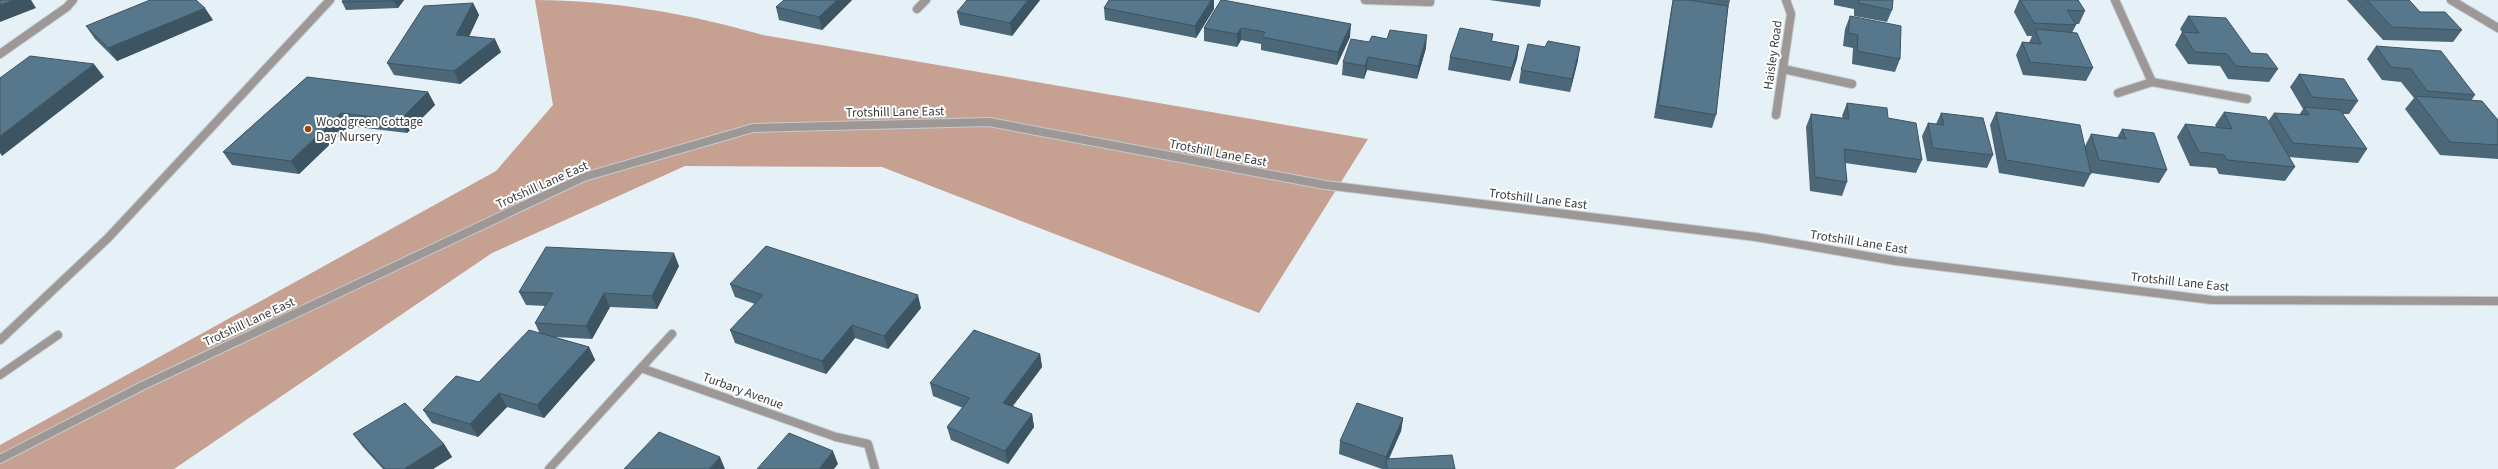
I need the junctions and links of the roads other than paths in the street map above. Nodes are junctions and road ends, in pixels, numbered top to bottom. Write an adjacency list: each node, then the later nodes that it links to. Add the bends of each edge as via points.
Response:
1 (73, 0): 11 (street, via 67,7)
2 (330, 0): 21 (street, via 108,238)
3 (926, 0): 9 (street)
4 (1365, 0): 8 (street)
5 (1786, 0): 12 (street, Haisley Road, via 1791,14)
6 (2115, 0): 13 (street)
7 (2451, 0): 10 (street)
8 (1430, 1)
9 (917, 9)
10 (2498, 28)
11 (0, 54)
12 (1783, 69): 14 (street); 17 (street, Haisley Road)
13 (2152, 82): 15 (street); 16 (street)
14 (1852, 84)
15 (2118, 93)
16 (2247, 99)
17 (1776, 115)
18 (2498, 301): 24 (street, Trotshill Lane East, via 2204,299 1896,261 1756,237 1325,185 989,122 753,128 584,177 142,386)
19 (672, 334): 22 (street)
20 (58, 335): 23 (street)
21 (0, 340)
22 (641, 368): 25 (street); 26 (street, Turbary Avenue, via 836,437 868,444)
23 (0, 375)
24 (0, 460)
25 (549, 469)
26 (874, 469)

